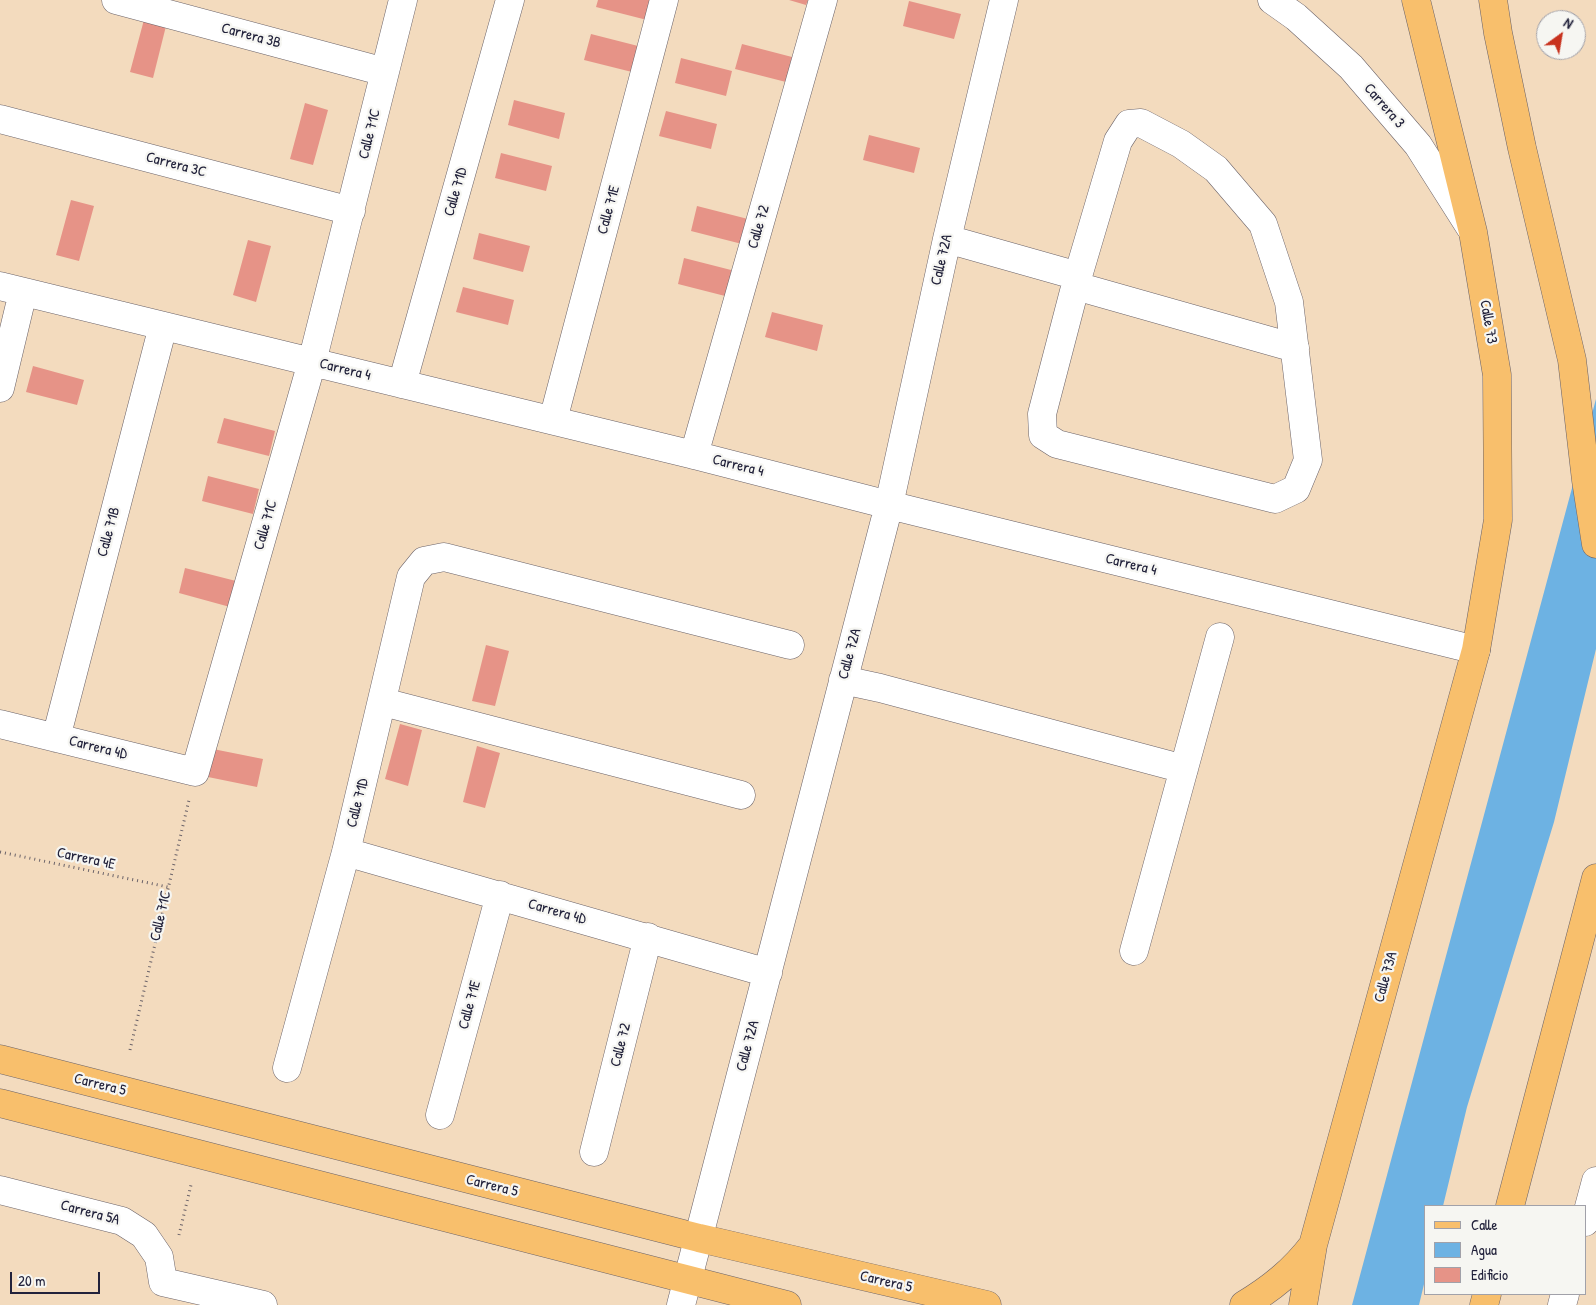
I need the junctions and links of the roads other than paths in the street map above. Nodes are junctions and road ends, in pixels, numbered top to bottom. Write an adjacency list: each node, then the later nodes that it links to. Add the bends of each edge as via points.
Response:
1 (116, 0): 10 (street, Carrera 3B)
2 (403, 0): 10 (street, Calle 71C)
3 (510, 0): 20 (street, Calle 71D)
4 (664, 0): 22 (street, Calle 71E)
5 (823, 0): 23 (street, Calle 72)
6 (1004, 0): 14 (street, Calle 72A)
7 (1272, 0): 13 (street, Carrera 3, via 1296,17 1351,67 1418,145)
8 (1416, 0): 13 (main road, Calle 73)
9 (1493, 0): 25 (main road, via 1522,148 1572,360)
10 (385, 72): 12 (street, Calle 71C)
11 (0, 119): 12 (street, Carrera 3C)
12 (351, 211): 19 (street, Calle 71C)
13 (1473, 232): 28 (main road, Calle 73, via 1498,394 1498,520)
14 (947, 238): 15 (street); 24 (street, Calle 72A)
15 (1077, 281): 18 (street); 18 (street, via 1118,141 1129,124 1141,123 1181,144 1216,169 1263,224 1289,302); 18 (street, via 1042,414 1043,435 1057,444 1275,499 1296,489 1308,460)
16 (12, 289): 17 (street, Carrera 4); 21 (street)
17 (163, 326): 19 (street, Carrera 4); 32 (street, Calle 71B)
18 (1295, 348)
19 (312, 362): 20 (street, Carrera 4); 34 (street, Calle 71C)
20 (402, 384): 22 (street, Carrera 4)
21 (0, 388)
22 (553, 420): 23 (street, Carrera 4)
23 (694, 455): 24 (street, Carrera 4)
24 (889, 505): 28 (street, Carrera 4); 29 (street, Calle 72A)
25 (1596, 544)
26 (1220, 637): 33 (street)
27 (790, 645): 30 (street, Calle 71D, via 444,557 424,561 411,577)
28 (1476, 650): 52 (main road, Calle 73A)
29 (843, 680): 33 (street); 41 (street, Calle 72A)
30 (383, 702): 35 (street); 36 (street, Calle 71D)
31 (0, 724): 32 (street, Carrera 4D)
32 (56, 738): 34 (street, Carrera 4D)
33 (1184, 769): 40 (street)
34 (195, 772)
35 (741, 795)
36 (346, 852): 38 (street, Carrera 4D); 43 (street, Calle 71D)
37 (1596, 878): 49 (main road)
38 (500, 896): 39 (street, Carrera 4D); 45 (street, Calle 71E)
39 (648, 937): 41 (street, Carrera 4D); 46 (street, Calle 72)
40 (1134, 952)
41 (768, 973): 51 (street, Calle 72A)
42 (0, 1059): 51 (main road, Carrera 5)
43 (287, 1068)
44 (0, 1104): 53 (main road)
45 (440, 1115)
46 (594, 1152)
47 (1596, 1181): 50 (street)
48 (0, 1190): 54 (street, Carrera 5A, via 122,1220 144,1235 159,1257 164,1282)
49 (1510, 1205)
50 (1586, 1218)
51 (699, 1238): 53 (street, Calle 72A); 57 (main road, Carrera 5)
52 (1313, 1245): 58 (main road, via 1270,1290); 59 (main road, Calle 73A)
53 (688, 1279): 55 (street, Calle 72A); 56 (main road)
54 (263, 1305)
55 (681, 1305)
56 (787, 1305)
57 (986, 1305)
58 (1244, 1305)
59 (1303, 1305)

